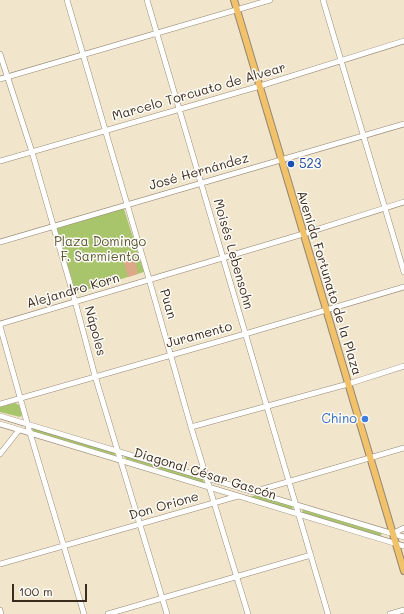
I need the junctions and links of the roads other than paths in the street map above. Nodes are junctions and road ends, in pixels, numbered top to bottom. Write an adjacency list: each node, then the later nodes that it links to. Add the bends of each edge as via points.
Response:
1 (67, 0): 10 (street, Puan)
2 (147, 0): 7 (street, Moisés Lebensohn)
3 (234, 0): 6 (main road, Avenida Fortunato de la Plaza)
4 (270, 0): 6 (street)
5 (323, 0): 11 (street)
6 (237, 10): 7 (street); 14 (main road, Avenida Fortunato de la Plaza)
7 (157, 33): 10 (street); 15 (street, Moisés Lebensohn)
8 (404, 41): 11 (street, Marcelo Torcuato de Alvear)
9 (0, 54): 12 (street, Nápoles)
10 (83, 55): 12 (street); 17 (street, Puan)
11 (341, 60): 14 (street, Marcelo Torcuato de Alvear); 18 (street)
12 (7, 77): 13 (street); 19 (street, Nápoles)
13 (0, 79)
14 (260, 86): 15 (street, Marcelo Torcuato de Alvear); 20 (main road, Avenida Fortunato de la Plaza)
15 (179, 109): 17 (street, Marcelo Torcuato de Alvear); 22 (street, Moisés Lebensohn)
16 (404, 124): 18 (street, José Hernández)
17 (106, 131): 19 (street, Marcelo Torcuato de Alvear); 24 (street, Puan)
18 (364, 136): 20 (street, José Hernández); 25 (street)
19 (32, 152): 21 (street, Marcelo Torcuato de Alvear); 26 (street, Nápoles)
20 (281, 160): 22 (street, José Hernández); 27 (main road, Avenida Fortunato de la Plaza)
21 (0, 161)
22 (201, 183): 24 (street, José Hernández); 29 (street, Moisés Lebensohn)
23 (404, 202): 25 (street, Alejandro Korn)
24 (127, 205): 26 (street, José Hernández); 31 (street, Puan)
25 (385, 207): 27 (street, Alejandro Korn); 30 (street)
26 (54, 227): 28 (street, José Hernández); 33 (street, Nápoles)
27 (303, 234): 29 (street, Alejandro Korn); 34 (main road, Avenida Fortunato de la Plaza)
28 (0, 242)
29 (222, 258): 31 (street, Alejandro Korn); 36 (street, Moisés Lebensohn)
30 (404, 272)
31 (150, 279): 33 (street, Alejandro Korn); 37 (street, Puan)
32 (404, 287): 34 (street, Juramento)
33 (75, 301): 35 (street, Alejandro Korn); 39 (street, Nápoles)
34 (326, 310): 36 (street, Juramento); 40 (main road, Avenida Fortunato de la Plaza)
35 (0, 325): 41 (street)
36 (245, 334): 37 (street, Juramento); 43 (street, Moisés Lebensohn)
37 (170, 354): 39 (street, Juramento); 47 (street, Puan)
38 (404, 366): 40 (street)
39 (95, 376): 41 (street, Juramento); 51 (street, Nápoles)
40 (348, 384): 43 (street); 53 (main road, Avenida Fortunato de la Plaza)
41 (21, 398): 42 (street, Juramento); 46 (street)
42 (0, 404)
43 (266, 407): 47 (street); 56 (street, Moisés Lebensohn)
44 (0, 416): 46 (street, Diagonal César Gascón)
45 (0, 424): 48 (street, Diagonal César Gascón)
46 (28, 425): 49 (street); 51 (street, Diagonal César Gascón)
47 (191, 427): 55 (street, Puan)
48 (19, 430): 49 (street, Diagonal César Gascón); 52 (street)
49 (30, 433): 54 (street, Diagonal César Gascón); 68 (street)
50 (404, 448): 53 (street, Don Orione)
51 (119, 452): 54 (street, Nápoles); 55 (street, Diagonal César Gascón)
52 (0, 454)
53 (370, 458): 56 (street, Don Orione); 65 (main road, Avenida Fortunato de la Plaza)
54 (121, 460): 57 (street, Diagonal César Gascón); 63 (street, Nápoles)
55 (206, 478): 57 (street, Puan); 58 (street, Diagonal César Gascón)
56 (288, 481): 58 (street, Don Orione); 61 (street, Moisés Lebensohn)
57 (208, 486): 59 (street, Diagonal César Gascón); 60 (street, Puan)
58 (252, 492): 59 (street, Don Orione); 61 (street, Diagonal César Gascón)
59 (239, 496): 60 (street, Don Orione); 62 (street, Diagonal César Gascón)
60 (214, 503): 63 (street, Don Orione); 73 (street, Puan)
61 (296, 505): 62 (street, Moisés Lebensohn); 65 (street, Diagonal César Gascón)
62 (298, 514): 67 (street, Diagonal César Gascón); 70 (street, Moisés Lebensohn)
63 (141, 524): 68 (street, Don Orione); 74 (street, Nápoles)
64 (404, 528): 65 (street)
65 (392, 534): 66 (street, Diagonal César Gascón); 67 (main road, Avenida Fortunato de la Plaza)
66 (404, 537)
67 (395, 542): 69 (street, Diagonal César Gascón); 72 (main road, Avenida Fortunato de la Plaza)
68 (64, 546): 71 (street, Don Orione); 78 (street)
69 (404, 546)
70 (311, 555): 73 (street); 82 (street, Moisés Lebensohn)
71 (0, 564)
72 (404, 571)
73 (236, 576): 74 (street); 81 (street, Puan)
74 (162, 598): 79 (street); 80 (street, Nápoles)
75 (0, 610): 77 (street)
76 (404, 610): 83 (street)
77 (1, 614)
78 (84, 614)
79 (108, 614)
80 (167, 614)
81 (248, 614)
82 (328, 614)
83 (390, 614)

